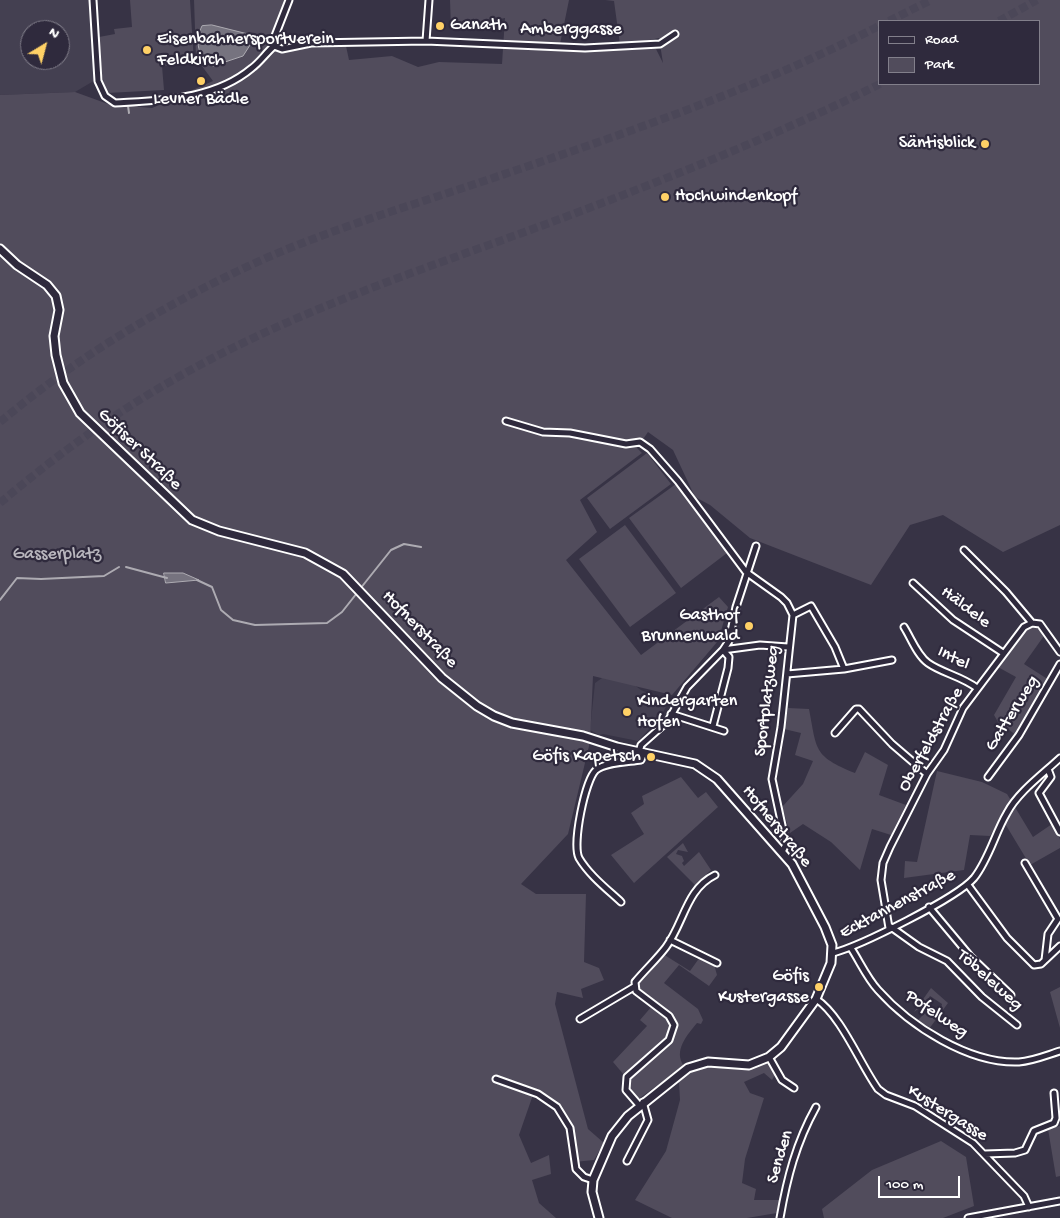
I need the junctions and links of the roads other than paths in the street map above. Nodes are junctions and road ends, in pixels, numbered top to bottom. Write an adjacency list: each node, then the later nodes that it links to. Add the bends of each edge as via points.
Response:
1 (93, 0): 6 (street, via 98,81 105,96 115,103 196,96 211,91 253,68)
2 (289, 0): 6 (street, via 273,41)
3 (429, 0): 5 (street)
4 (674, 34): 5 (street, Amberggasse, via 660,44 584,48)
5 (426, 41): 6 (street, Amberggasse, via 311,43 282,49)
6 (274, 46)
7 (0, 250): 13 (main road, Göfiser Straße, via 47,285 59,303 54,345 63,383 73,403 178,508 192,520 219,531 305,553 343,574)
8 (506, 421): 11 (street, via 544,432 570,433 633,445 640,442 678,481)
9 (756, 546): 11 (street)
10 (964, 550): 15 (street)
11 (746, 572): 14 (street, via 781,596); 18 (street, via 729,641)
12 (912, 583): 20 (street, Häldele, via 953,620)
13 (356, 586): 30 (main road, Hofnerstraße, via 442,678 477,706 512,723)
14 (793, 615): 17 (street, Sportplatzweg); 23 (street, via 811,606)
15 (1032, 623): 19 (street, via 1045,628); 20 (street, Oberfeldstraße, via 1024,627)
16 (904, 627): 25 (street, Intel, via 929,664)
17 (788, 648): 18 (street, via 760,645); 24 (street, Sportplatzweg)
18 (723, 650): 26 (street, via 687,687); 27 (street, via 729,657 728,668)
19 (1060, 652)
20 (1003, 654): 25 (street, Oberfeldstraße)
21 (892, 660): 23 (street)
22 (1060, 664): 34 (street, Gatterweg, via 1019,735)
23 (844, 669): 24 (street)
24 (787, 674): 36 (street, Sportplatzweg, via 772,779 786,844)
25 (977, 688): 33 (street, Oberfeldstraße, via 963,708 944,750)
26 (671, 714): 27 (street); 30 (street, via 662,728 641,745)
27 (713, 726): 28 (street)
28 (724, 731)
29 (835, 733): 33 (street, via 859,709)
30 (642, 752): 36 (main road, Hofnerstraße, via 682,760 704,769); 40 (street, via 641,760 603,766 595,771 587,790 576,842 579,857)
31 (1060, 758): 32 (street, Ecktannenstraße)
32 (1048, 769): 35 (street, via 1050,777 1039,793); 39 (street, Ecktannenstraße, via 1010,807 981,867)
33 (927, 774): 42 (street, Oberfeldstraße, via 883,863 882,894)
34 (988, 777)
35 (1060, 832)
36 (782, 852): 46 (main road, Hofnerstraße, via 792,864 825,926)
37 (1025, 863): 47 (street, via 1058,920 1048,934)
38 (715, 875): 43 (street, via 704,880 695,890)
39 (968, 885): 41 (street, Ecktannenstraße); 47 (street, via 1023,955 1037,966)
40 (621, 902)
41 (929, 907): 42 (street, Ecktannenstraße); 50 (street, via 970,956)
42 (890, 927): 45 (street, Ecktannenstraße); 53 (street, Töbeleweg, via 947,961 982,997)
43 (670, 940): 48 (street); 49 (street)
44 (1060, 946): 47 (street)
45 (851, 948): 46 (street, Ecktannenstraße); 54 (street, Pofelweg, via 887,999 956,1048 1014,1062)
46 (833, 953): 51 (main road)
47 (1046, 960)
48 (717, 963)
49 (634, 987): 52 (street); 59 (street, via 668,1016 674,1026 669,1040 627,1077 626,1090)
50 (1011, 995)
51 (816, 999): 55 (main road); 61 (street, Kustergasse, via 841,1029 878,1088 886,1095 915,1106)
52 (580, 1019)
53 (1017, 1025)
54 (1060, 1051)
55 (769, 1057): 57 (street, via 782,1080); 59 (main road, via 749,1065 698,1064)
56 (496, 1079): 63 (street, via 538,1094 557,1107 570,1128 576,1169)
57 (794, 1088)
58 (1054, 1093): 61 (street, via 1054,1123 1034,1131 1025,1150)
59 (641, 1103): 62 (street, via 648,1120); 63 (main road, via 612,1136)
60 (816, 1107): 67 (street, Senden, via 790,1165)
61 (985, 1154): 65 (street, Kustergasse, via 1024,1196)
62 (627, 1161)
63 (593, 1180): 66 (main road, via 592,1192)
64 (1060, 1201): 65 (street)
65 (1029, 1207): 68 (street)
66 (599, 1218)
67 (780, 1218)
68 (968, 1218)

